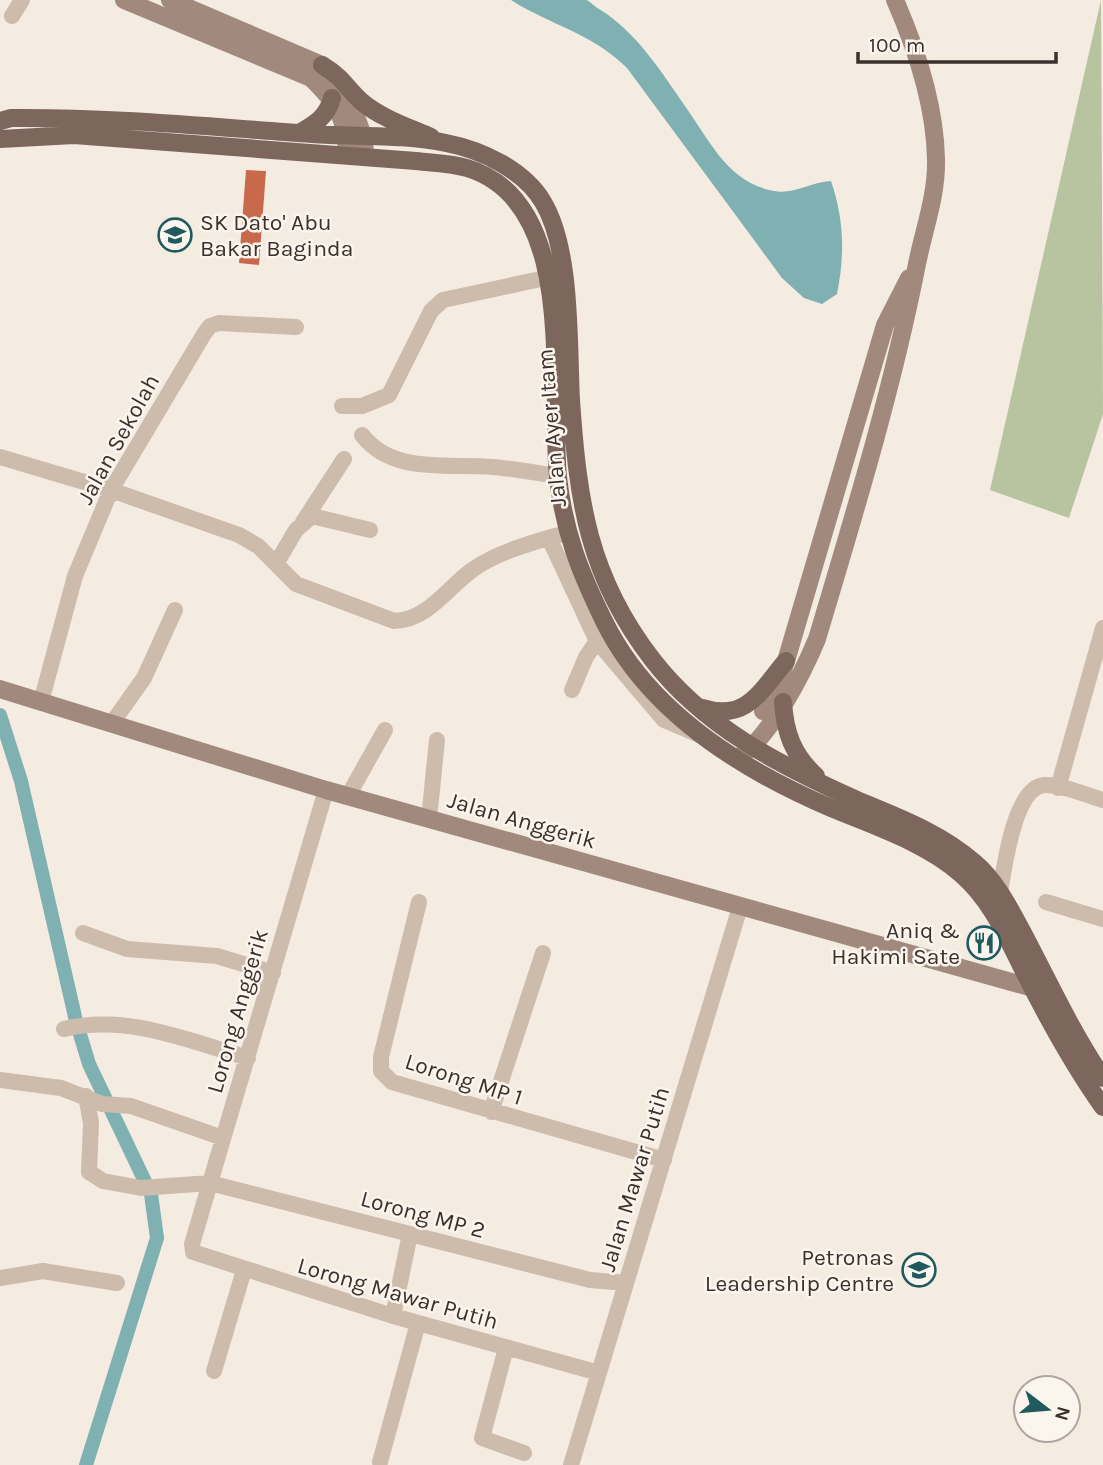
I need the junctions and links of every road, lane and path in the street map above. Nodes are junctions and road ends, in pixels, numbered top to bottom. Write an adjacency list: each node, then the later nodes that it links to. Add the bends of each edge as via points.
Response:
1 (22, 0): 5 (street)
2 (124, 0): 7 (street, via 311,78)
3 (170, 0): 6 (street)
4 (895, 0): 14 (street, via 934,131 931,208)
5 (12, 16)
6 (322, 65): 10 (street, via 347,93); 12 (main road, via 388,118)
7 (332, 98): 9 (main road, via 319,122); 10 (street)
8 (0, 121): 9 (main road, via 78,117)
9 (299, 133): 10 (main road, Jalan Ayer Itam)
10 (355, 137): 12 (main road, Jalan Ayer Itam); 13 (street)
11 (0, 139): 13 (main road, Jalan Ayer Itam, via 75,135)
12 (443, 142): 37 (main road, Jalan Ayer Itam, via 501,163 530,186 553,223 561,252 576,473 585,526 615,599 649,656)
13 (356, 156): 15 (main road, Jalan Ayer Itam, via 466,167 490,179 514,198 528,218 540,240)
14 (918, 260): 18 (street, via 885,325); 20 (street)
15 (550, 277): 17 (street, via 443,300 431,311 389,395 362,407); 23 (main road, Jalan Ayer Itam)
16 (296, 327): 24 (street, Jalan Sekolah, via 219,323 209,327)
17 (342, 406)
18 (855, 434): 20 (street); 32 (street)
19 (362, 435): 23 (street, via 373,450 393,460)
20 (877, 438): 36 (street, via 817,639 806,667)
21 (0, 457): 24 (street)
22 (344, 459): 25 (street)
23 (558, 476): 27 (main road, Jalan Ayer Itam)
24 (111, 490): 28 (street, via 239,535); 35 (street, Jalan Sekolah, via 75,576)
25 (303, 522): 26 (street, via 319,516); 28 (street)
26 (370, 530)
27 (558, 536): 28 (street, via 475,568 407,621 394,621 296,584); 31 (street); 41 (main road, Jalan Ayer Itam, via 615,643 650,688)
28 (276, 564)
29 (175, 610): 38 (street, via 144,678)
30 (1103, 628): 44 (street)
31 (597, 641): 34 (street); 41 (street, via 664,720)
32 (786, 661): 37 (main road, via 739,711 721,714); 42 (street, via 774,695)
33 (0, 689): 35 (street, Jalan Anggerik)
34 (572, 690)
35 (41, 702): 38 (street, Jalan Anggerik)
36 (783, 702): 42 (street); 43 (main road, via 784,724 799,760)
37 (696, 706): 42 (main road, Jalan Ayer Itam)
38 (113, 723): 45 (street, Jalan Anggerik)
39 (385, 730): 46 (street)
40 (437, 740): 48 (street)
41 (710, 741): 42 (main road, Jalan Ayer Itam)
42 (744, 749): 43 (main road, Jalan Ayer Itam); 59 (main road, Jalan Ayer Itam, via 775,783 892,834 961,873 995,917)
43 (828, 787): 50 (main road, Jalan Ayer Itam, via 924,829)
44 (1058, 788): 47 (street); 49 (street, via 1040,786 1027,795)
45 (326, 790): 46 (street, Jalan Anggerik); 58 (street, Lorong Anggerik)
46 (348, 796): 48 (street, Jalan Anggerik)
47 (1103, 800)
48 (429, 819): 54 (street, Jalan Anggerik)
49 (1007, 850): 50 (street, via 995,864); 51 (street)
50 (975, 863): 51 (main road, Jalan Ayer Itam)
51 (1000, 893): 62 (main road, Jalan Ayer Itam)
52 (419, 902): 66 (street, Lorong MP 1, via 381,1071 392,1082)
53 (1046, 902): 55 (street)
54 (740, 907): 59 (street, Jalan Anggerik); 68 (street, Jalan Mawar Putih)
55 (1103, 919)
56 (83, 933): 58 (street, via 127,949 217,956)
57 (543, 953): 66 (street)
58 (273, 973): 61 (street, Lorong Anggerik)
59 (1032, 988): 65 (main road, Jalan Ayer Itam, via 1077,1071)
60 (72, 1028): 61 (street, via 112,1023 135,1026)
61 (247, 1058): 67 (street, Lorong Anggerik)
62 (1103, 1078)
63 (0, 1080): 64 (street)
64 (86, 1096): 67 (street, via 102,1104 131,1106); 69 (street, Lorong MP 2, via 91,1123 89,1172 103,1181 141,1188)
65 (1103, 1107)
66 (491, 1112): 68 (street, Lorong MP 1)
67 (223, 1138): 69 (street, Lorong Anggerik)
68 (664, 1160): 75 (street, Jalan Mawar Putih)
69 (210, 1183): 70 (street, Lorong MP 2); 71 (street, Lorong Anggerik)
70 (410, 1234): 75 (street, Lorong MP 2, via 590,1280); 76 (street)
71 (192, 1244): 72 (street, Lorong Mawar Putih, via 200,1256)
72 (244, 1270): 76 (street, Lorong Mawar Putih); 79 (street)
73 (0, 1278): 74 (street, via 43,1270)
74 (117, 1283)
75 (626, 1283): 80 (street, Jalan Mawar Putih)
76 (393, 1316): 77 (street, Lorong Mawar Putih)
77 (418, 1323): 78 (street, Lorong Mawar Putih); 82 (street)
78 (506, 1348): 80 (street, Lorong Mawar Putih); 81 (street, via 482,1438)
79 (214, 1371)
80 (599, 1374): 83 (street, Jalan Mawar Putih)
81 (524, 1453)
82 (380, 1462)
83 (571, 1465)

